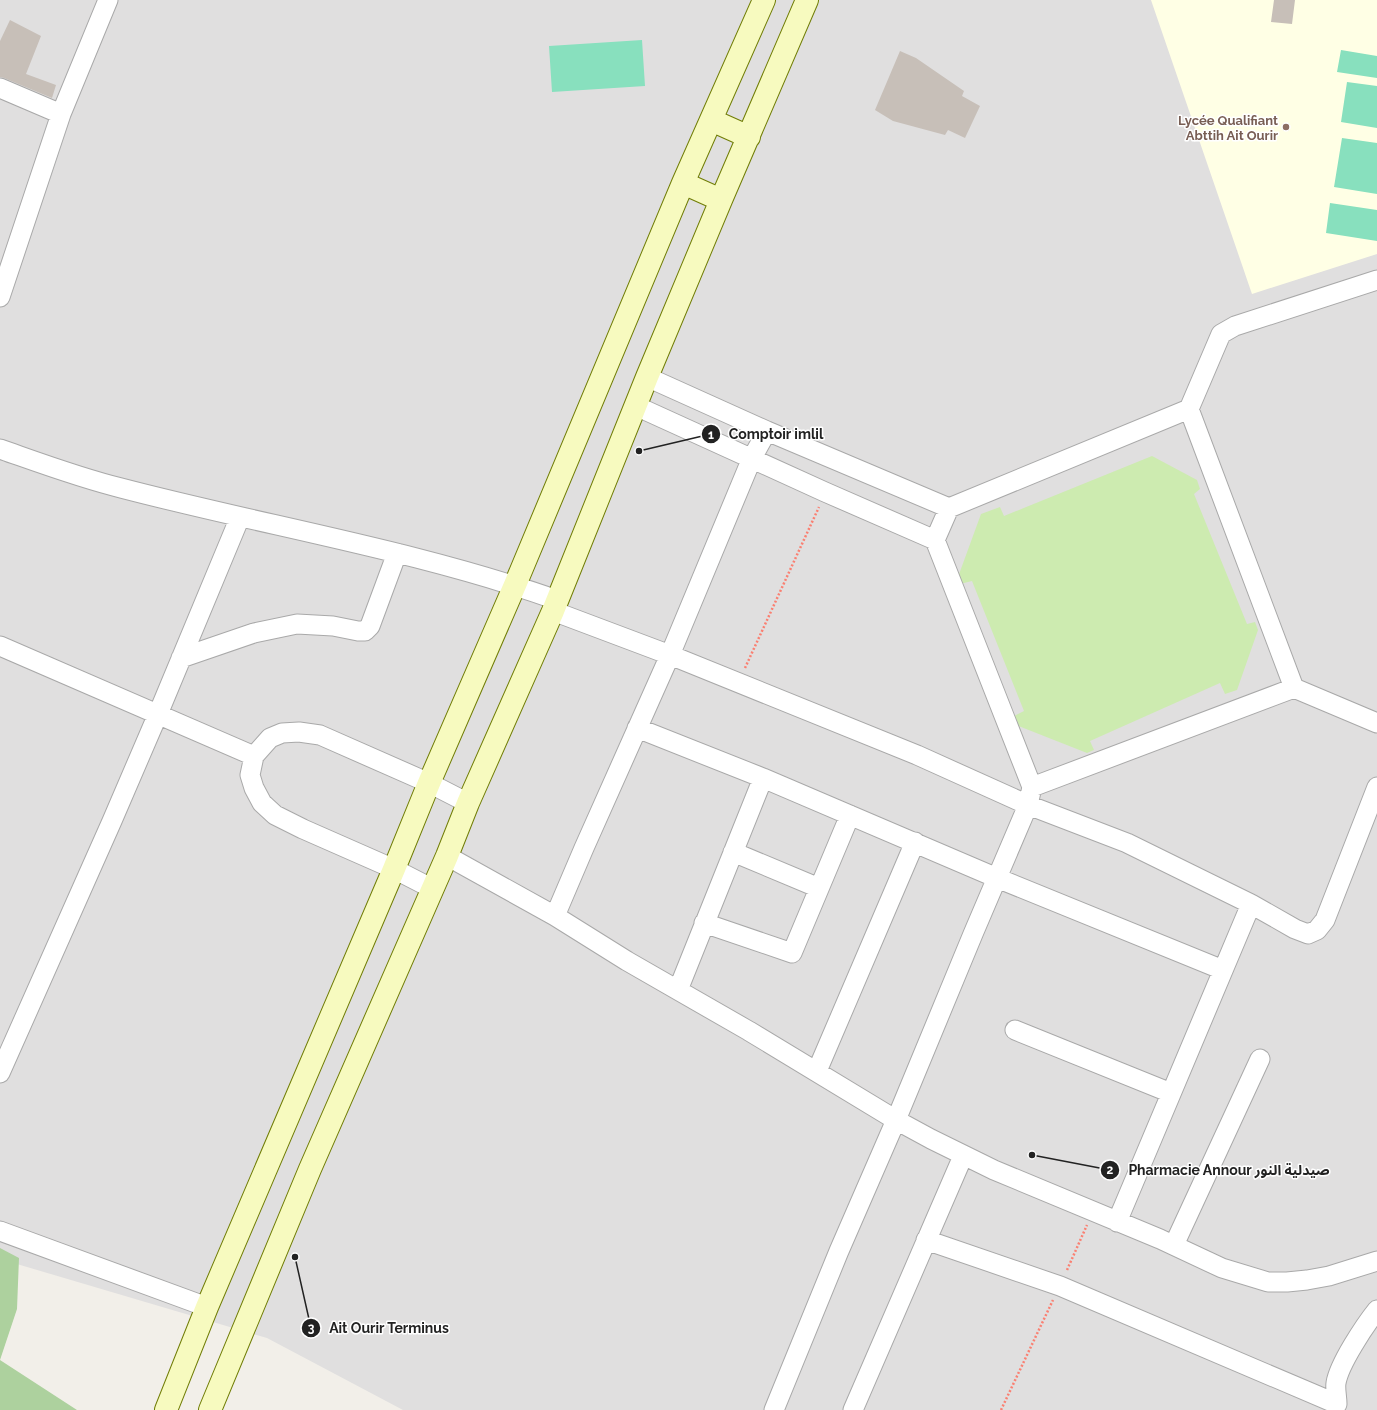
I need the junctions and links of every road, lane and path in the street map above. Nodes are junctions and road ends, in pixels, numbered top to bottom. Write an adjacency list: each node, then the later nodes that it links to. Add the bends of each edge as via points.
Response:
1 (108, 0): 5 (street)
2 (764, 0): 6 (main road)
3 (807, 0): 7 (main road)
4 (0, 88): 5 (street)
5 (61, 114): 11 (street)
6 (711, 120): 7 (main road); 8 (main road)
7 (749, 137): 9 (main road)
8 (683, 183): 9 (main road); 23 (main road)
9 (721, 200): 12 (main road)
10 (1377, 280): 14 (street, via 1235,326 1221,334)
11 (0, 297)
12 (647, 377): 13 (main road); 15 (street)
13 (636, 406): 17 (street); 24 (main road)
14 (1189, 409): 19 (street); 29 (street)
15 (767, 431): 17 (street); 19 (street)
16 (0, 449): 20 (street, via 119,488)
17 (752, 458): 18 (street); 26 (street)
18 (825, 492): 21 (street); 28 (path)
19 (949, 508): 21 (street)
20 (240, 517): 22 (street); 27 (street)
21 (935, 540): 37 (street)
22 (397, 553): 23 (street); 27 (street, via 370,626 365,631 297,624 254,633)
23 (515, 585): 24 (street); 35 (main road)
24 (555, 605): 26 (street); 38 (main road)
25 (0, 646): 30 (street)
26 (670, 655): 28 (street); 32 (street)
27 (181, 658): 30 (street)
28 (738, 682): 37 (street, via 918,755)
29 (1294, 688): 31 (street); 37 (street)
30 (158, 714): 33 (street); 55 (street)
31 (1377, 723)
32 (637, 728): 34 (street); 48 (street)
33 (254, 756): 35 (street, via 270,738 282,733 320,735); 43 (street, via 250,774 254,788 262,803 275,815)
34 (763, 778): 39 (street); 41 (street)
35 (428, 783): 38 (street); 43 (main road)
36 (1377, 787): 47 (street, via 1325,920 1317,930 1308,934 1295,929)
37 (1030, 796): 44 (street); 47 (street)
38 (468, 804): 42 (main road)
39 (850, 815): 40 (street); 45 (street)
40 (915, 842): 44 (street); 54 (street)
41 (733, 852): 45 (street); 49 (street)
42 (447, 856): 46 (main road); 48 (street)
43 (394, 869): 46 (street); 66 (main road)
44 (997, 878): 50 (street); 57 (street)
45 (819, 888): 49 (street, via 792,953)
46 (433, 889): 69 (main road, via 310,1169)
47 (1251, 904): 50 (street)
48 (555, 916): 51 (street)
49 (704, 923): 51 (street)
50 (1223, 970): 56 (street)
51 (678, 990): 54 (street)
52 (1016, 1030): 56 (street)
53 (1260, 1059): 63 (street)
54 (817, 1071): 57 (street)
55 (0, 1073)
56 (1171, 1093): 60 (street)
57 (896, 1120): 58 (street); 70 (street)
58 (963, 1156): 59 (street); 62 (street)
59 (1092, 1212): 60 (street); 65 (path)
60 (1117, 1222): 63 (street)
61 (0, 1231): 66 (street)
62 (926, 1240): 65 (street); 71 (street)
63 (1174, 1245): 64 (street, via 1222,1268 1268,1282 1329,1276)
64 (1377, 1261)
65 (1060, 1286): 67 (street, via 1337,1404 1336,1382 1344,1361); 72 (path)
66 (208, 1307): 68 (main road)
67 (1377, 1310)
68 (166, 1410)
69 (210, 1410)
70 (774, 1410)
71 (852, 1410)
72 (1001, 1410)

